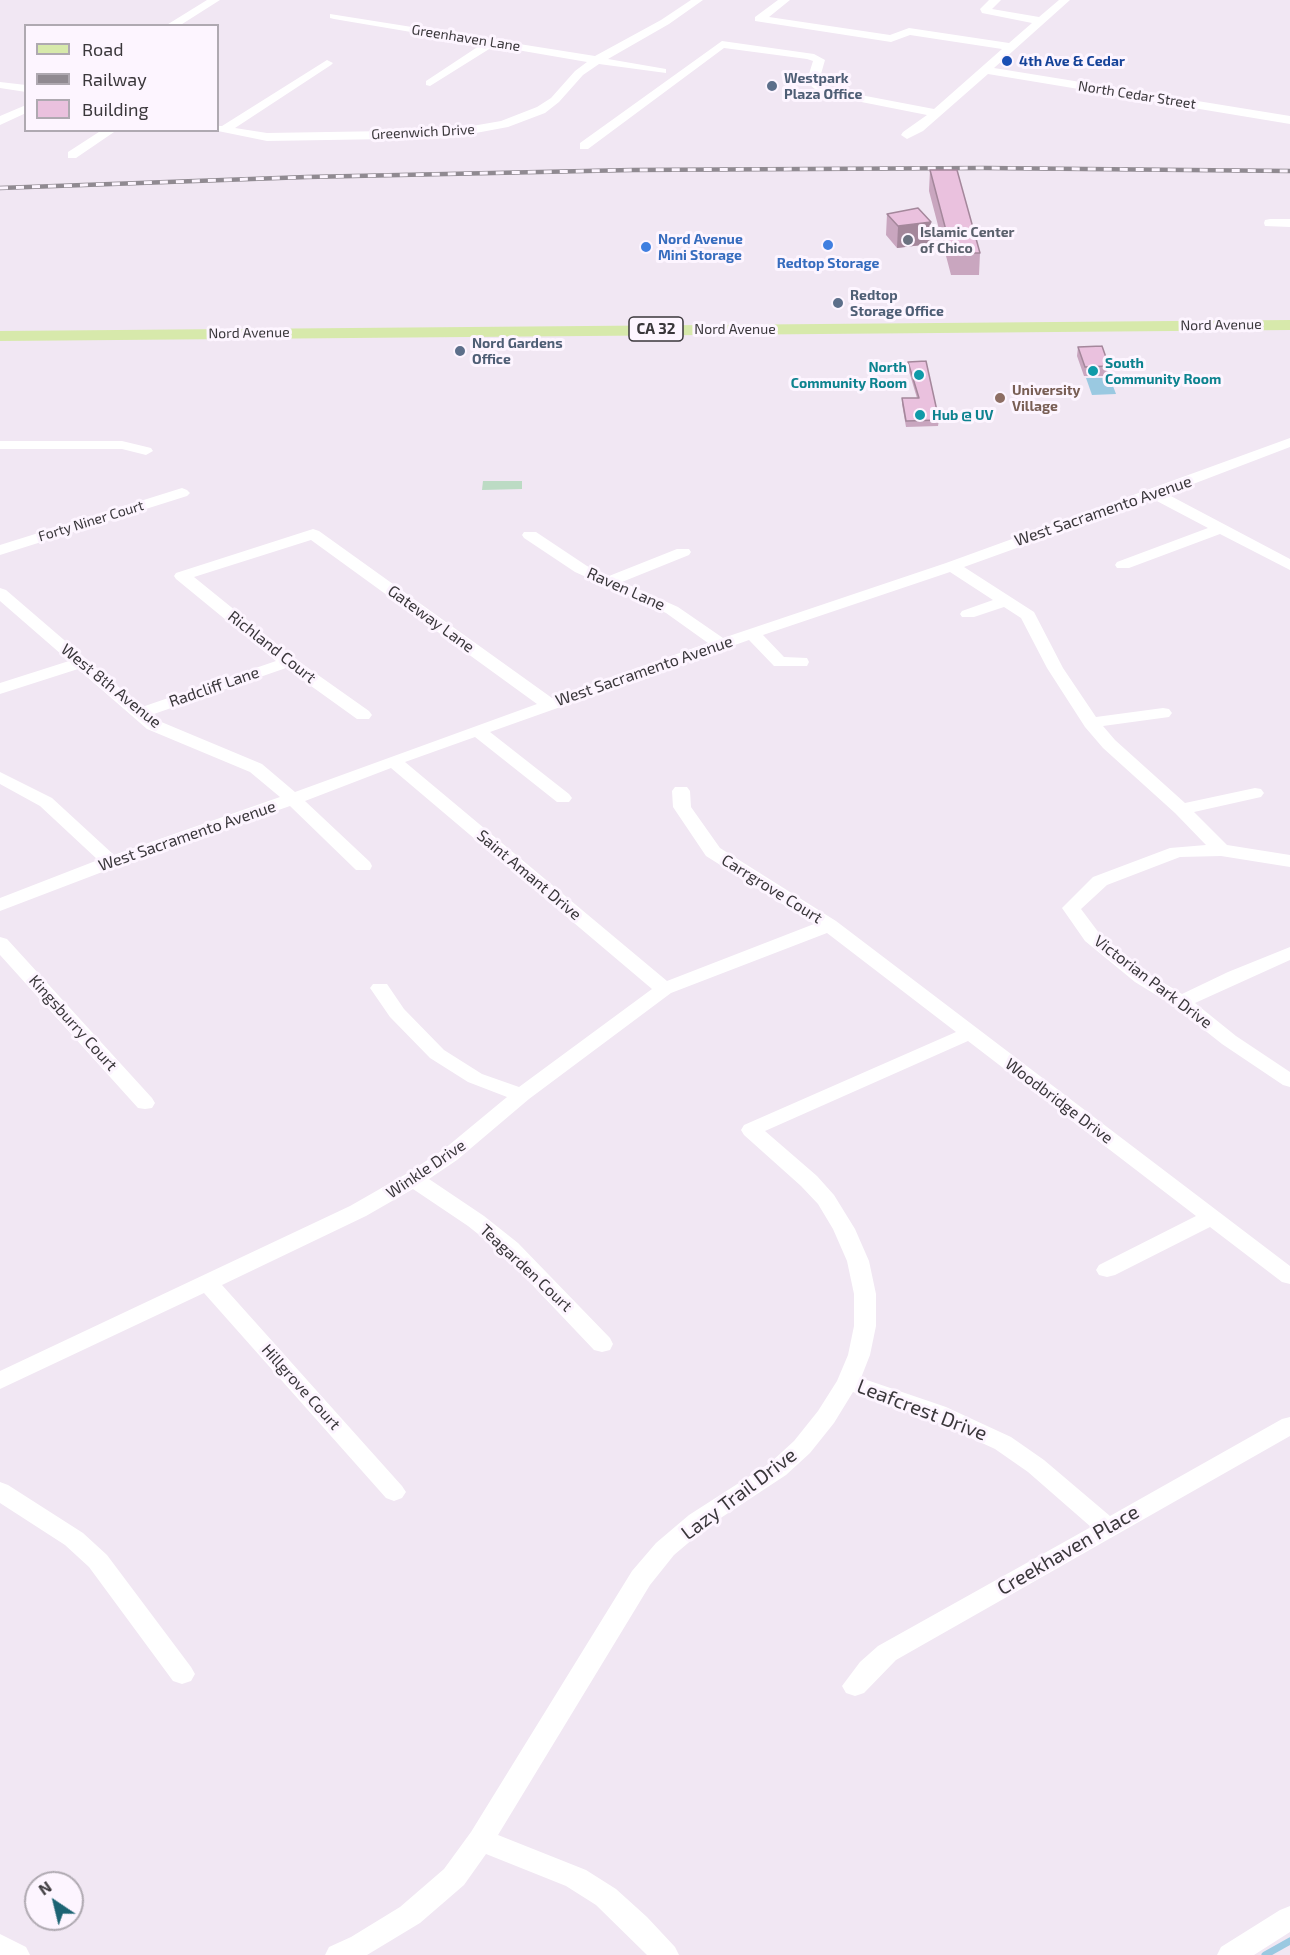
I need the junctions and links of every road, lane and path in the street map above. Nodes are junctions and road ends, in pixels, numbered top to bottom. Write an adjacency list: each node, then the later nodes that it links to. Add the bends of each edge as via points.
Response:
1 (215, 0): 8 (street)
2 (698, 0): 11 (street, Greenwich Drive)
3 (785, 0): 10 (street, via 759,19 891,39 909,31)
4 (996, 0): 7 (street, via 986,11)
5 (1065, 0): 7 (street)
6 (334, 16): 9 (street, Greenhaven Lane)
7 (1041, 21): 10 (street)
8 (173, 24)
9 (493, 42): 11 (street, Greenhaven Lane); 15 (street)
10 (1011, 47): 13 (street)
11 (597, 60): 14 (street, Greenhaven Lane); 22 (street, Greenwich Drive, via 541,110 477,130 449,134 267,137)
12 (327, 63): 22 (street)
13 (985, 70): 19 (street); 21 (street, North Cedar Street)
14 (662, 71)
15 (430, 83)
16 (0, 86): 17 (street)
17 (24, 98): 20 (street)
18 (1290, 105): 21 (street)
19 (936, 113): 24 (street); 25 (street, via 825,92 816,85 819,60 810,56 722,44)
20 (0, 119)
21 (1285, 119)
22 (221, 130)
23 (108, 132): 26 (street)
24 (907, 135)
25 (584, 146)
26 (72, 155)
27 (1270, 223): 28 (street)
28 (1290, 223)
29 (1290, 324): 30 (main road, Nord Avenue / CA 32)
30 (0, 336)
31 (1290, 442): 35 (street, West Sacramento Avenue)
32 (0, 445): 33 (street, via 122,445)
33 (146, 451)
34 (182, 493): 38 (street, Forty Niner Court)
35 (1153, 493): 36 (street); 42 (street, West Sacramento Avenue)
36 (1219, 529): 40 (street); 41 (street)
37 (530, 535): 44 (street, Raven Lane)
38 (0, 550)
39 (683, 552): 44 (street)
40 (1123, 565)
41 (1290, 565)
42 (952, 566): 46 (street); 48 (street, West Sacramento Avenue)
43 (182, 576): 50 (street, Richland Court); 54 (street, Gateway Lane, via 313,534)
44 (607, 582): 49 (street, Raven Lane, via 672,610)
45 (0, 593): 52 (street, West 8th Avenue)
46 (1008, 600): 47 (street); 58 (street, via 1028,615 1055,668)
47 (968, 614)
48 (752, 634): 49 (street, West Sacramento Avenue); 51 (street, via 780,662)
49 (721, 644): 54 (street, West Sacramento Avenue)
50 (288, 662): 55 (street, Radcliff Lane); 57 (street, Richland Court)
51 (801, 662)
52 (81, 663): 53 (street); 55 (street, West 8th Avenue)
53 (0, 688)
54 (550, 705): 59 (street, West Sacramento Avenue)
55 (140, 713): 65 (street, West 8th Avenue, via 153,725 256,768)
56 (1163, 713): 58 (street)
57 (363, 715)
58 (1091, 723): 66 (street)
59 (478, 731): 60 (street, West Sacramento Avenue); 64 (street)
60 (393, 761): 65 (street, West Sacramento Avenue); 76 (street, Saint Amant Drive)
61 (0, 777): 69 (street, via 46,802)
62 (681, 791): 72 (street, Carrgrove Court, via 682,807 712,852)
63 (1255, 793): 66 (street)
64 (563, 798)
65 (293, 799): 69 (street, West Sacramento Avenue); 70 (street, West 8th Avenue)
66 (1181, 808): 67 (street)
67 (1221, 850): 68 (street, Victorian Park Drive); 77 (street, Victorian Park Drive, via 1178,852 1100,881 1071,908 1092,937 1142,978)
68 (1290, 861)
69 (111, 862): 71 (street, West Sacramento Avenue)
70 (363, 866)
71 (0, 905)
72 (830, 925): 76 (street, Winkle Drive); 78 (street, Woodbridge Drive)
73 (0, 943): 81 (street, Kingsburry Court)
74 (1290, 953): 77 (street)
75 (380, 988): 80 (street, via 397,1013 437,1054 475,1078)
76 (664, 989): 80 (street, Winkle Drive)
77 (1181, 1002): 79 (street, Victorian Park Drive, via 1229,1041)
78 (969, 1033): 83 (street, Woodbridge Drive); 89 (street, Lazy Trail Drive, via 751,1130 826,1200 858,1261 865,1294 865,1326)
79 (1290, 1081)
80 (522, 1095): 82 (street, Winkle Drive)
81 (145, 1102)
82 (414, 1179): 86 (street, Winkle Drive, via 358,1211); 87 (street, Teagarden Court, via 510,1248)
83 (1211, 1217): 84 (street); 85 (street, Woodbridge Drive)
84 (1107, 1270)
85 (1290, 1277)
86 (207, 1282): 88 (street, Winkle Drive); 92 (street, Hillgrove Court)
87 (602, 1344)
88 (0, 1381)
89 (848, 1382): 93 (street, Leafcrest Drive, via 938,1413 1003,1443); 96 (street, Lazy Trail Drive, via 802,1447 778,1469 698,1521 640,1578)
90 (1290, 1425): 93 (street, Creekhaven Place)
91 (0, 1491): 94 (street, via 74,1539 98,1562)
92 (394, 1492)
93 (1108, 1528): 95 (street, Creekhaven Place, via 887,1653)
94 (182, 1674)
95 (855, 1686)
96 (481, 1840): 100 (street, Lazy Trail Drive, via 454,1877 410,1916); 101 (street, via 576,1878 606,1897)
97 (1290, 1918): 102 (street)
98 (0, 1946): 99 (street)
99 (16, 1955)
100 (339, 1955)
101 (665, 1955)
102 (1231, 1955)

